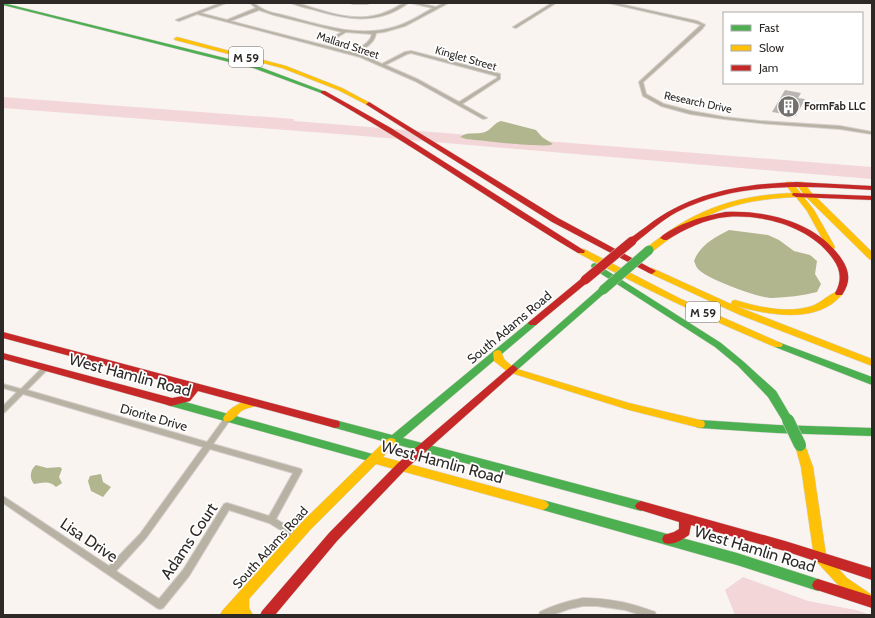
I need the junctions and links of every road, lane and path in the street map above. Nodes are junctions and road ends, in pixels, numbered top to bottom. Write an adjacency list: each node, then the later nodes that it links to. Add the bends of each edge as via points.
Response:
1 (29, 3): 39 (main road, M 59, via 292,69 348,92 569,228)
2 (224, 3): 16 (street)
3 (252, 3): 15 (street)
4 (293, 3): 7 (street, via 360,18 383,15)
5 (353, 3): 6 (street)
6 (368, 3)
7 (406, 3)
8 (413, 3): 14 (street)
9 (446, 3): 14 (street)
10 (554, 3): 20 (street)
11 (611, 3): 28 (street, Research Drive, via 703,25 641,82 643,93 656,102 679,110 713,116 838,127)
12 (3, 4): 19 (main road, M 59)
13 (3, 7): 19 (main road)
14 (436, 8): 22 (street, via 397,28)
15 (258, 9): 18 (street); 21 (street)
16 (196, 13): 17 (street); 18 (street, Mallard Street)
17 (178, 20)
18 (227, 21): 24 (street, Mallard Street)
19 (91, 26): 35 (main road, M 59, via 255,67 292,79 341,100)
20 (515, 27)
21 (345, 31): 22 (street); 23 (street)
22 (374, 32): 24 (street, via 372,41)
23 (336, 37)
24 (351, 53): 25 (street, Mallard Street)
25 (383, 65): 26 (street, Mallard Street); 26 (street, Kinglet Street, via 413,52 499,75 499,78)
26 (459, 104): 27 (street, Mallard Street)
27 (486, 118)
28 (872, 133)
29 (789, 184): 30 (main road, South Adams Road); 32 (main road); 41 (main road, South Adams Road, bridge, via 742,188 695,201 668,214)
30 (800, 184): 31 (main road, South Adams Road); 33 (main road)
31 (872, 188)
32 (798, 194): 33 (main road); 36 (main road, via 753,198 720,206 691,219); 37 (main road)
33 (808, 194): 34 (main road); 38 (main road)
34 (872, 198)
35 (541, 228): 46 (main road, M 59, via 609,267 679,301 770,342); 65 (main road, bridge, via 601,271 718,345 768,390 788,420 807,466)
36 (664, 238): 37 (main road, via 705,218 745,215 768,218 798,228 818,239); 45 (main road, bridge)
37 (835, 254): 39 (main road, via 843,270 842,289 827,304 808,310 775,312 752,308)
38 (872, 257)
39 (668, 280): 43 (main road, M 59, via 767,323)
40 (5, 336): 48 (main road, West Hamlin Road)
41 (498, 353): 45 (main road, via 499,361); 55 (main road, South Adams Road)
42 (3, 356): 44 (main road, West Hamlin Road)
43 (872, 363)
44 (46, 368): 49 (street); 50 (main road, West Hamlin Road)
45 (511, 370): 54 (main road, via 648,413 703,424); 57 (main road)
46 (872, 381)
47 (3, 386): 49 (street, Diorite Drive)
48 (194, 387): 50 (main road, via 194,392 189,397); 51 (main road, West Hamlin Road)
49 (22, 391): 52 (street); 56 (street, Diorite Drive)
50 (171, 403): 53 (main road, West Hamlin Road)
51 (255, 403): 53 (main road, via 241,405); 55 (main road, West Hamlin Road)
52 (3, 410)
53 (228, 418): 56 (street); 58 (main road, West Hamlin Road)
54 (872, 432)
55 (393, 440): 57 (main road, West Hamlin Road); 58 (main road, South Adams Road)
56 (208, 445): 62 (street, Diorite Drive, via 298,471); 66 (street, via 143,536)
57 (421, 447): 59 (main road); 61 (main road, West Hamlin Road)
58 (373, 458): 59 (main road, West Hamlin Road); 63 (main road, South Adams Road)
59 (402, 466): 64 (main road, West Hamlin Road); 73 (main road, via 333,537)
60 (3, 499): 66 (street, Lisa Drive)
61 (685, 518): 64 (main road, via 685,531 677,537); 65 (main road, West Hamlin Road)
62 (271, 520): 63 (street, Adams Court); 70 (street, Adams Court, via 227,506 186,573)
63 (297, 536): 68 (main road, South Adams Road)
64 (668, 539): 69 (main road, West Hamlin Road)
65 (820, 557): 67 (main road, West Hamlin Road); 69 (main road, via 842,581)
66 (110, 571): 70 (street, Lisa Drive)
67 (872, 574)
68 (244, 595): 71 (main road, South Adams Road); 72 (main road, via 242,609)
69 (872, 602)
70 (160, 605)
71 (227, 615)
72 (246, 615)
73 (267, 615)
74 (544, 615): 75 (street, via 575,603 599,602 620,604)
75 (652, 615)

